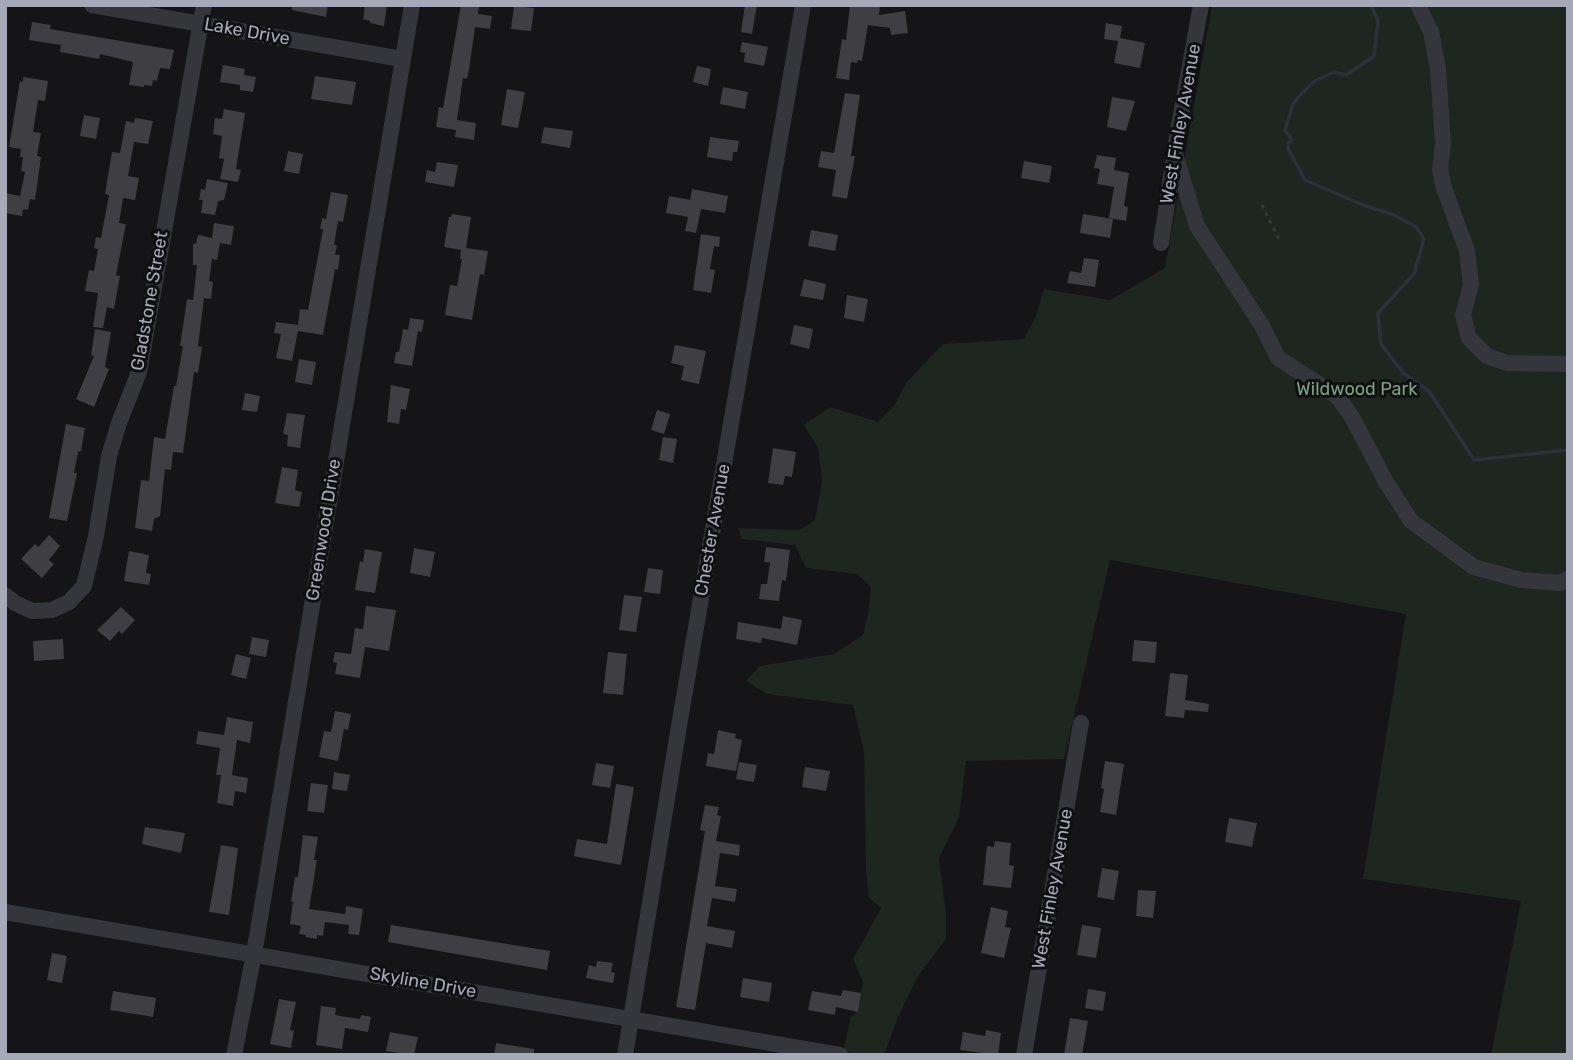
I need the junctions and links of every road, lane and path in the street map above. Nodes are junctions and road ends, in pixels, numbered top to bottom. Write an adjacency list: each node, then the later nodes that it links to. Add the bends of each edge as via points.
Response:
1 (92, 5): 7 (street, Lake Drive)
2 (204, 5): 7 (street, Gladstone Street)
3 (412, 5): 8 (street, Greenwood Drive)
4 (803, 5): 19 (street, Chester Avenue)
5 (1201, 5): 9 (street, West Finley Avenue)
6 (1418, 5): 13 (street, via 1431,32 1438,69 1440,169 1467,251 1471,285 1463,315 1469,338 1487,356 1507,363)
7 (201, 24): 8 (street, Lake Drive); 15 (street, Gladstone Street, via 139,372 109,456 84,586 69,602 52,610 32,611)
8 (402, 60): 18 (street, Greenwood Drive)
9 (1175, 154): 12 (street, West Finley Avenue); 14 (street, via 1197,226 1278,358 1337,396 1411,521 1474,567 1521,580 1560,583)
10 (1262, 205): 11 (path)
11 (1279, 239)
12 (1161, 243)
13 (1568, 364)
14 (1568, 579)
15 (5, 595)
16 (1081, 723): 23 (street, West Finley Avenue)
17 (5, 912): 18 (street, Skyline Drive)
18 (254, 954): 19 (street, Skyline Drive); 20 (street, Greenwood Drive)
19 (632, 1019): 21 (street, Chester Avenue); 22 (street, Skyline Drive)
20 (234, 1055)
21 (625, 1055)
22 (840, 1055)
23 (1024, 1055)

